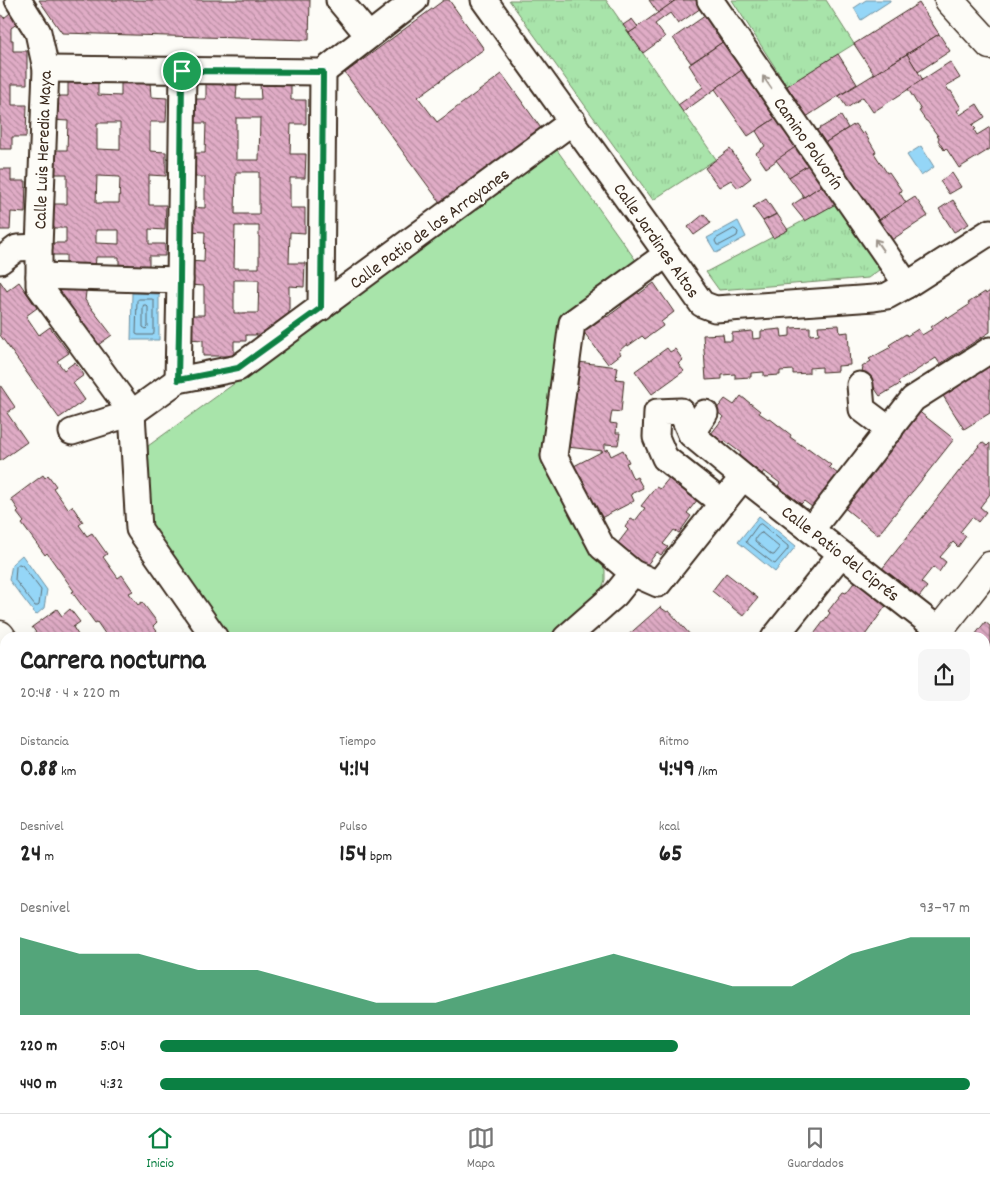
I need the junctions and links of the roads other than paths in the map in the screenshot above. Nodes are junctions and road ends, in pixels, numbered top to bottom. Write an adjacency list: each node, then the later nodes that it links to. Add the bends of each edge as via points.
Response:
1 (19, 0): 9 (street, Calle Luis Heredia Maya, via 38,32)
2 (340, 0): 7 (street)
3 (415, 0): 7 (street)
4 (484, 0): 12 (street, Calle Jardines Altos)
5 (710, 0): 19 (street, Camino Polvorín, one-way to 5)
6 (957, 3): 8 (street)
7 (368, 35): 11 (street)
8 (990, 45)
9 (46, 69): 10 (street); 14 (street, Calle Luis Heredia Maya)
10 (182, 71): 11 (street); 18 (street)
11 (323, 72): 20 (street)
12 (572, 122): 15 (street, Calle Jardines Altos); 20 (street, Calle Patio de los Arrayanes)
13 (987, 240): 19 (street, Calle Jardines Altos)
14 (39, 247): 16 (street, Calle Luis Heredia Maya, via 17,248); 17 (street, Calle Luis Heredia Maya)
15 (667, 254): 19 (street, Calle Jardines Altos, via 702,304 714,309 874,298 887,296); 34 (street, via 572,322 554,456 602,547)
16 (0, 261)
17 (39, 276): 18 (street); 24 (street, Calle Luis Heredia Maya, via 39,286)
18 (180, 280): 22 (street)
19 (907, 285)
20 (321, 308): 22 (street, Calle Patio de los Arrayanes, via 238,368)
21 (990, 350): 26 (street, via 913,399)
22 (178, 380): 24 (street, Calle Patio de los Arrayanes)
23 (860, 385): 26 (street, via 862,410)
24 (132, 413): 27 (street, Calle Patio de los Arrayanes); 35 (street, via 139,529)
25 (705, 413): 28 (street)
26 (890, 430): 31 (street)
27 (72, 432)
28 (691, 434): 29 (street, Calle Patio del Ciprés); 30 (street, Calle Patio del Ciprés, via 681,411 657,412 656,437 665,458)
29 (743, 477): 30 (street); 31 (street, Calle Patio del Ciprés)
30 (722, 502): 34 (street, via 658,584)
31 (811, 530): 32 (street, Calle Patio del Ciprés)
32 (841, 554): 37 (street); 38 (street, Calle Patio del Ciprés)
33 (990, 566): 39 (street)
34 (633, 573): 36 (street, via 616,594)
35 (211, 632)
36 (573, 632)
37 (779, 632)
38 (934, 632)
39 (938, 632)

